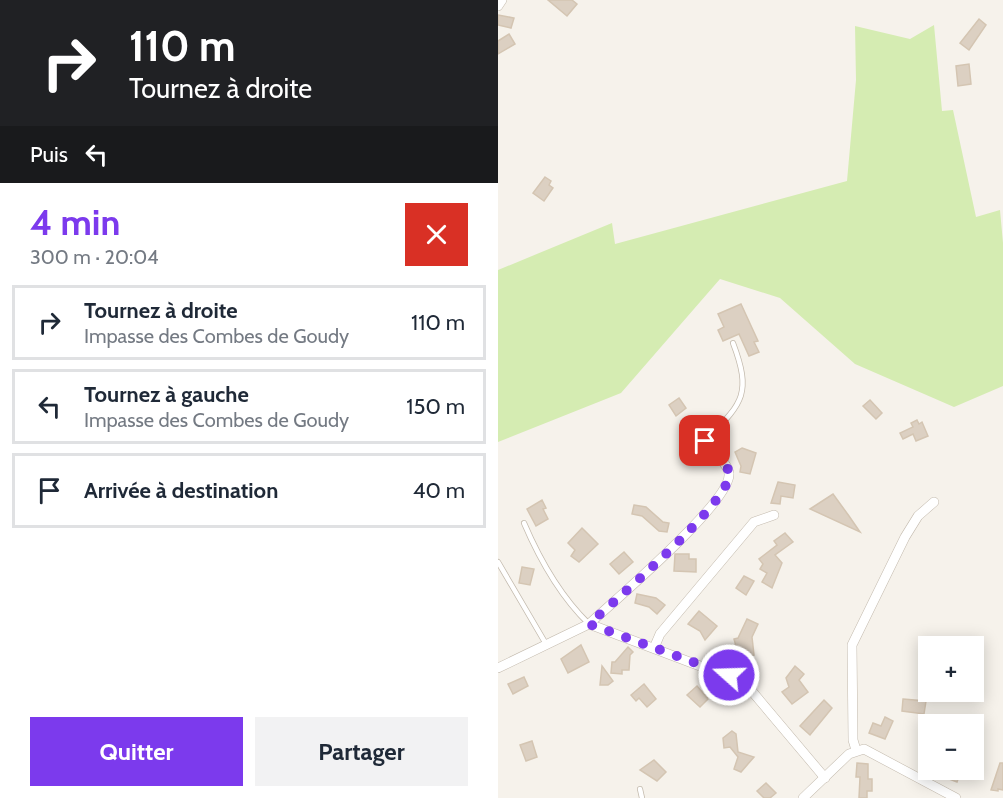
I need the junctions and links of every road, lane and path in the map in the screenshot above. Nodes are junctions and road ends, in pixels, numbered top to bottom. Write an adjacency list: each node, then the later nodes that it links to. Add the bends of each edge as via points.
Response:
1 (502, 0): 2 (street)
2 (498, 6)
3 (733, 343): 4 (lane, via 742,366 743,395 735,410)
4 (705, 441): 9 (street, via 728,469 726,486 697,522)
5 (934, 502): 13 (street, via 918,516 905,537 852,645)
6 (774, 515): 11 (street, via 754,522 660,634)
7 (524, 523): 9 (lane, via 537,553)
8 (498, 562): 10 (lane)
9 (589, 624): 10 (street); 11 (street)
10 (546, 644): 12 (street)
11 (654, 648): 14 (street, via 745,683)
12 (498, 668)
13 (856, 750): 14 (street); 18 (street, via 876,753)
14 (825, 778): 17 (street)
15 (640, 789): 16 (lane)
16 (642, 798)
17 (803, 798)
18 (956, 798)

